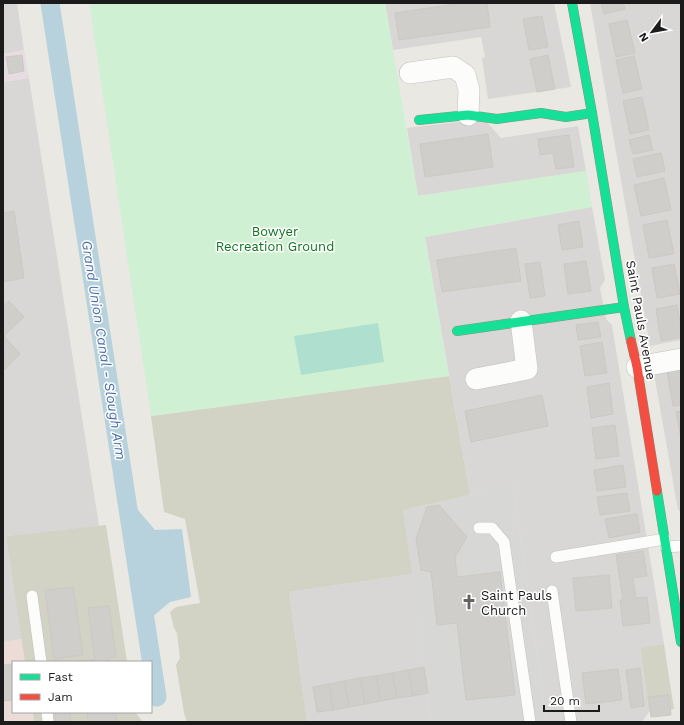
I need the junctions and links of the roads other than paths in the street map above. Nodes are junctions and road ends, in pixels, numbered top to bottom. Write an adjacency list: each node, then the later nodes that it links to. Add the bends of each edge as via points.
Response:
1 (572, 3): 3 (street, Saint Pauls Avenue)
2 (410, 73): 4 (street, via 453,67 465,75 469,90)
3 (592, 113): 4 (street, via 566,117 541,112 497,119); 6 (street, Saint Pauls Avenue)
4 (468, 115): 5 (street)
5 (419, 120)
6 (624, 307): 7 (street); 10 (street, Saint Pauls Avenue)
7 (521, 321): 8 (street); 11 (street, via 527,370)
8 (457, 331)
9 (681, 359): 10 (street)
10 (636, 367): 13 (street, Saint Pauls Avenue)
11 (476, 379)
12 (480, 528): 20 (lane, via 492,528 504,542)
13 (665, 543): 14 (lane); 15 (lane); 18 (street, Saint Pauls Avenue)
14 (681, 546)
15 (556, 557)
16 (552, 591): 21 (lane)
17 (32, 596): 19 (lane)
18 (681, 642)
19 (41, 661)
20 (530, 722)
21 (571, 722)

